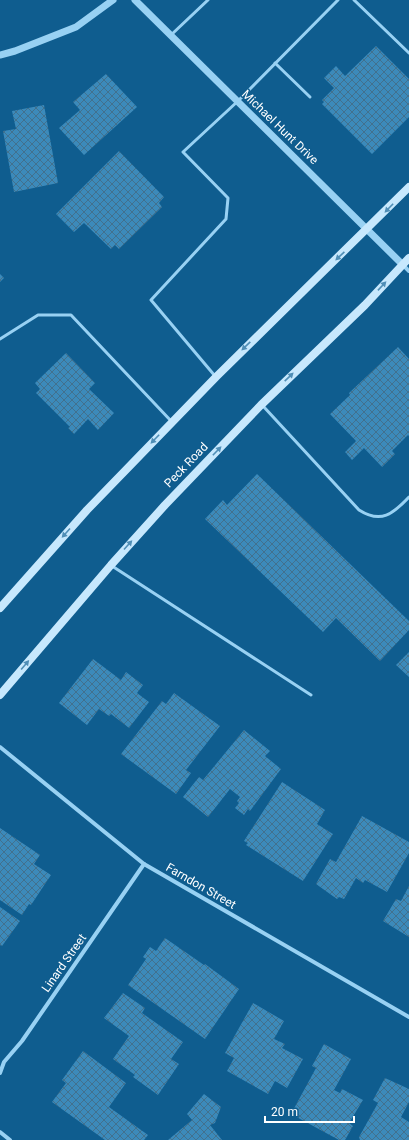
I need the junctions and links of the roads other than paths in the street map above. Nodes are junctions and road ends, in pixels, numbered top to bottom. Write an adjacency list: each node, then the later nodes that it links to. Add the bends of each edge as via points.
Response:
1 (113, 0): 8 (street, via 76,26)
2 (135, 0): 6 (street, Michael Hunt Drive)
3 (208, 0): 6 (lane)
4 (338, 0): 9 (lane)
5 (354, 0): 7 (lane)
6 (171, 35): 11 (street, Michael Hunt Drive)
7 (409, 53)
8 (0, 55)
9 (275, 63): 10 (lane); 11 (lane)
10 (310, 98)
11 (238, 101): 13 (street, Michael Hunt Drive); 18 (lane, via 183,152 228,198 226,218 151,300)
12 (409, 187): 13 (main road, one-way to 13)
13 (368, 229): 15 (street, Michael Hunt Drive); 18 (main road, one-way to 18)
14 (409, 258): 15 (main road, Peck Road)
15 (403, 265): 16 (street, Michael Hunt Drive); 19 (main road, Peck Road, one-way to 15, via 365,305)
16 (409, 271)
17 (0, 339): 20 (lane, via 38,315 71,315)
18 (216, 377): 20 (main road)
19 (261, 404): 21 (lane, via 359,510 369,516 383,517 397,510); 22 (main road, Peck Road, one-way to 19)
20 (172, 422): 23 (main road, one-way to 23, via 87,510)
21 (409, 497)
22 (111, 565): 24 (main road, Peck Road, one-way to 22); 25 (lane)
23 (0, 608)
24 (0, 695)
25 (311, 695)
26 (0, 747): 27 (street, Farndon Street)
27 (144, 864): 28 (street, Farndon Street); 29 (street, Linard Street, via 22,1041 4,1062)
28 (409, 1017)
29 (0, 1073)
30 (0, 1132): 31 (street)
31 (10, 1140)

